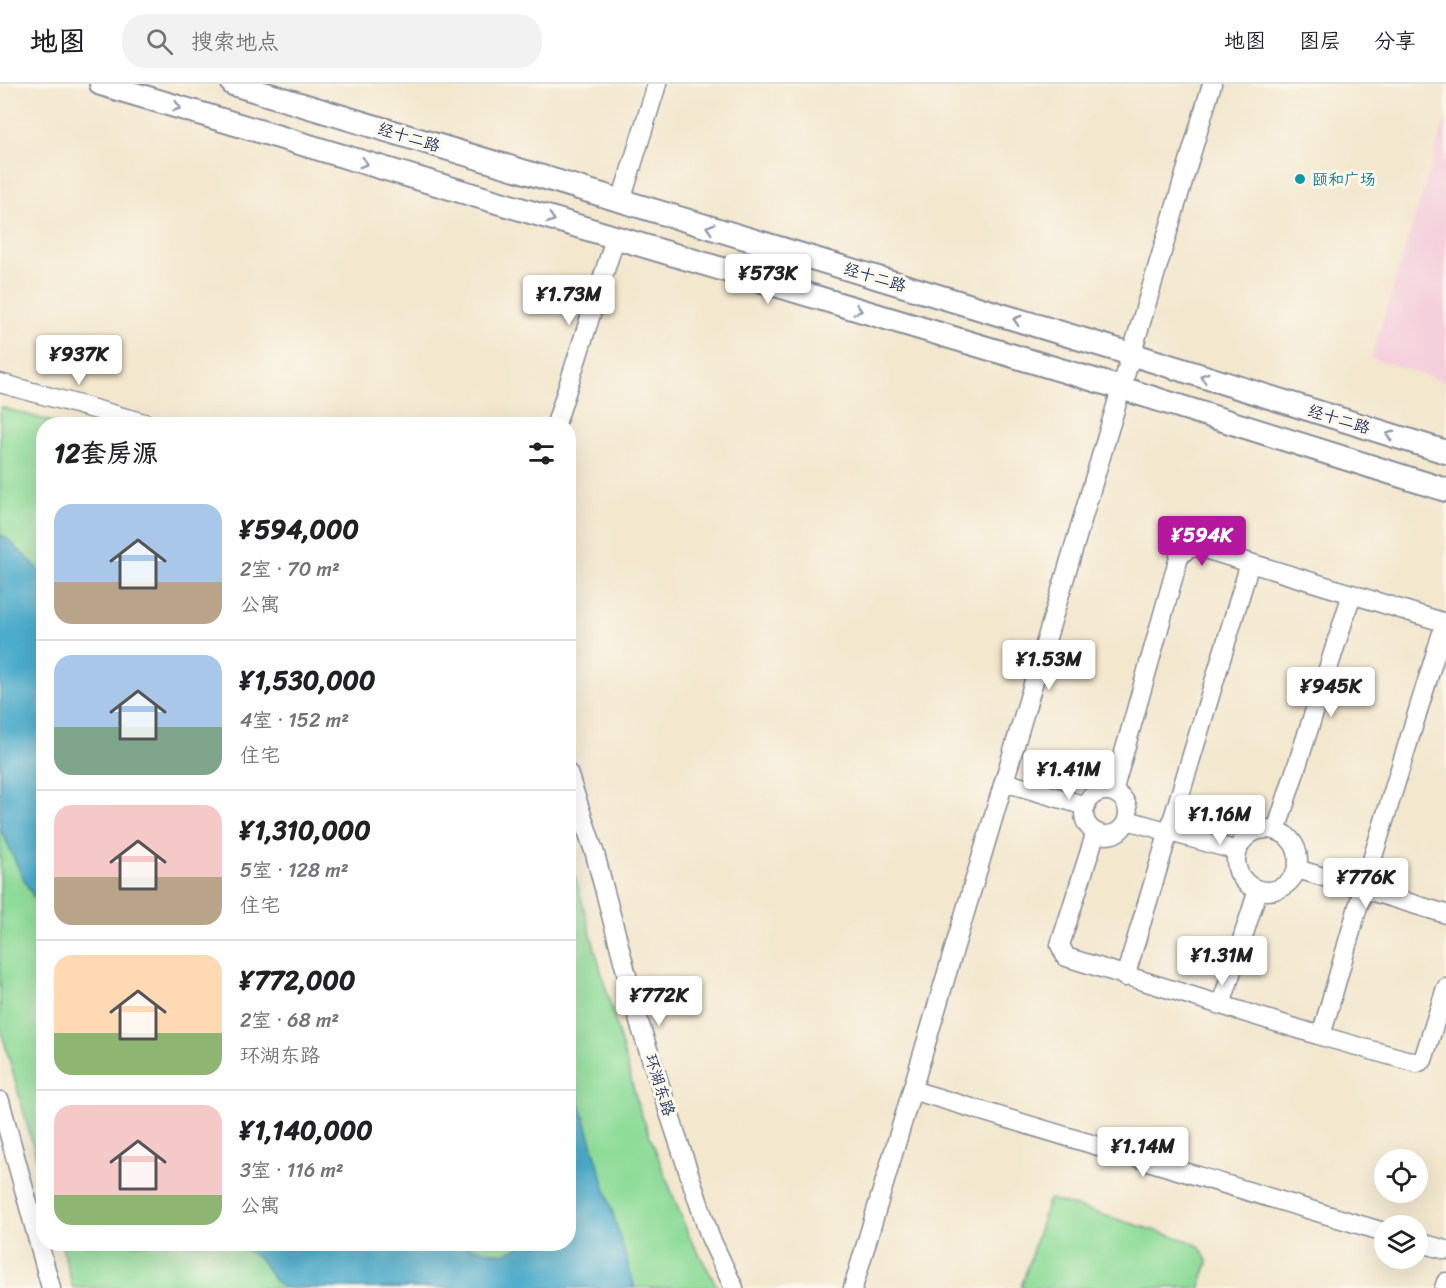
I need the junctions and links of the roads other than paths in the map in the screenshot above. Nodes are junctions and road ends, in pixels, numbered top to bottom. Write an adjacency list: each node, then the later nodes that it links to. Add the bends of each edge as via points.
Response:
1 (101, 84): 6 (main road, one-way to 6)
2 (233, 84): 5 (main road, 经十二路)
3 (657, 84): 5 (street)
4 (1212, 84): 7 (street)
5 (621, 201): 7 (main road, 经十二路, one-way to 5)
6 (615, 238): 9 (main road, one-way to 9); 11 (street)
7 (1131, 354): 9 (street); 12 (main road, 经十二路, one-way to 7)
8 (0, 383): 10 (street)
9 (1120, 388): 13 (main road); 17 (street)
10 (123, 417)
11 (558, 417)
12 (1446, 452)
13 (1446, 490)
14 (1250, 563): 15 (street); 18 (street, via 1198,547 1187,549 1179,557); 22 (street)
15 (1352, 594): 16 (street); 23 (street)
16 (1446, 623): 27 (street)
17 (1004, 782): 20 (street); 34 (street)
18 (1113, 792): 20 (street, via 1100,792); 21 (street, via 1127,806)
19 (576, 796): 43 (street, 环湖东路, via 596,854 640,1025 710,1237)
20 (1086, 806): 24 (street, via 1086,820)
21 (1127, 820): 22 (street); 24 (street, via 1113,834)
22 (1168, 831): 25 (street); 30 (street)
23 (1276, 831): 25 (street, via 1253,833); 26 (street, via 1294,846)
24 (1096, 832): 30 (street, via 1060,945 1066,957)
25 (1238, 851): 28 (street, via 1240,875)
26 (1297, 869): 27 (street); 28 (street, via 1281,888)
27 (1363, 889): 29 (street); 33 (street)
28 (1258, 890): 32 (street)
29 (1446, 914)
30 (1125, 977): 32 (street)
31 (1446, 988): 33 (street, via 1423,1060 1417,1063)
32 (1221, 1005): 33 (street)
33 (1321, 1036)
34 (912, 1090): 36 (street); 44 (street)
35 (0, 1101): 37 (street)
36 (1374, 1229)
37 (36, 1233)
38 (1428, 1245): 39 (street)
39 (1446, 1250)
40 (41, 1251): 42 (street)
41 (1446, 1282): 45 (street)
42 (51, 1288)
43 (734, 1288)
44 (853, 1288)
45 (1444, 1288)

